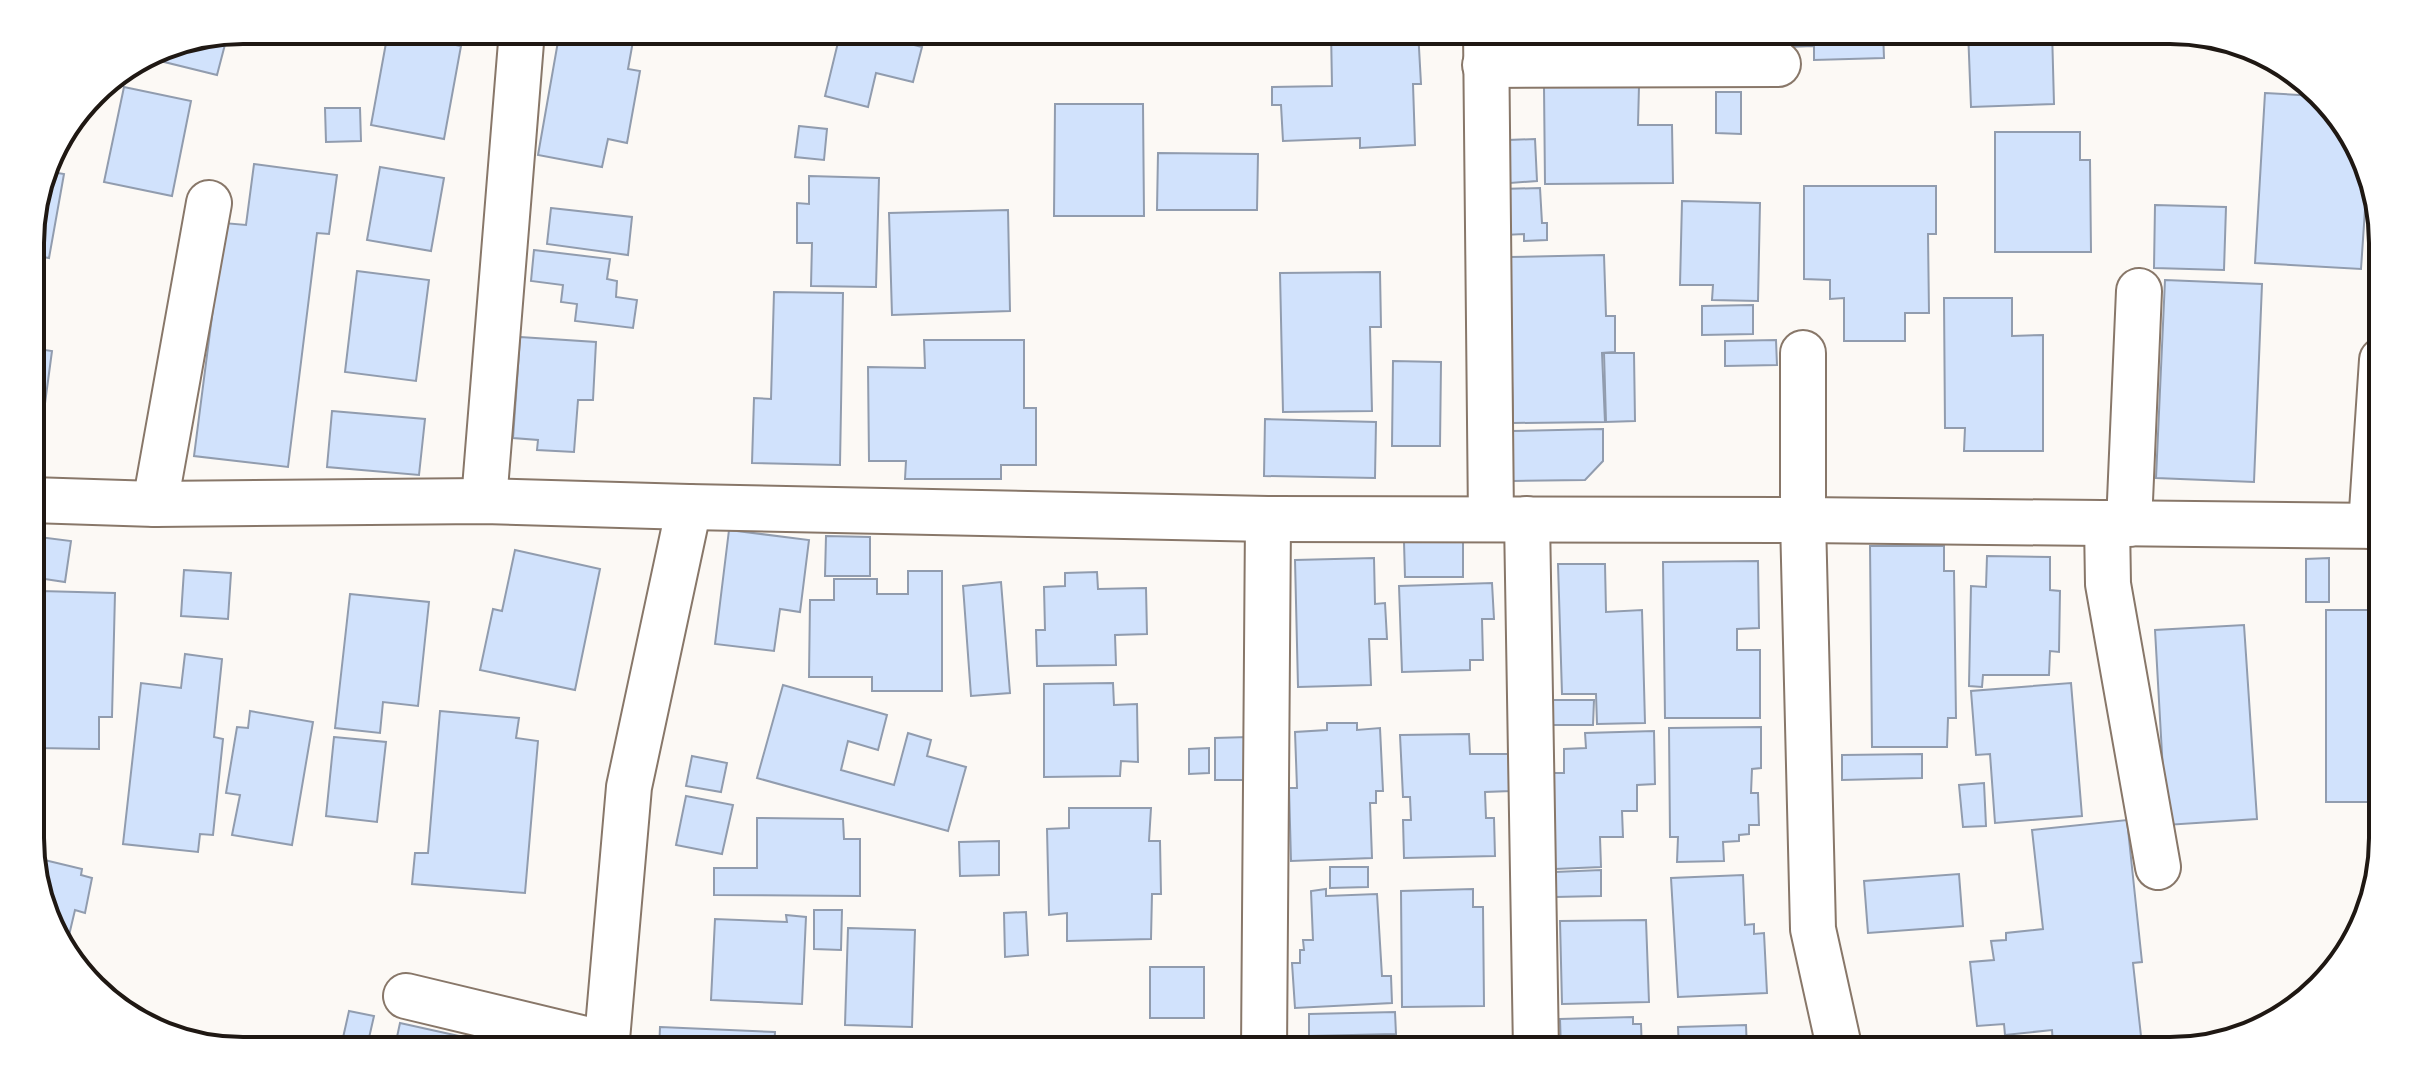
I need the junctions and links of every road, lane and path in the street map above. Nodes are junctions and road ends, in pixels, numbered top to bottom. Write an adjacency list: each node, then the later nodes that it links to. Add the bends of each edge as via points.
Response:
1 (521, 44): 8 (street)
2 (1486, 47): 3 (street); 12 (street)
3 (1778, 64)
4 (209, 203): 9 (street)
5 (2139, 291): 14 (street)
6 (1803, 353): 13 (street)
7 (44, 500): 9 (street)
8 (484, 501): 9 (street); 10 (street)
9 (155, 504)
10 (689, 507): 11 (street); 19 (street, via 629,787)
11 (1268, 519): 12 (street); 20 (street)
12 (1509, 519): 13 (street); 21 (street)
13 (1803, 520): 14 (street); 22 (street, via 1813,929)
14 (2118, 523): 15 (street); 16 (street, via 2108,584)
15 (2369, 526)
16 (2158, 867)
17 (406, 996): 18 (street)
18 (567, 1037)
19 (607, 1037)
20 (1264, 1037)
21 (1535, 1037)
22 (1837, 1037)

